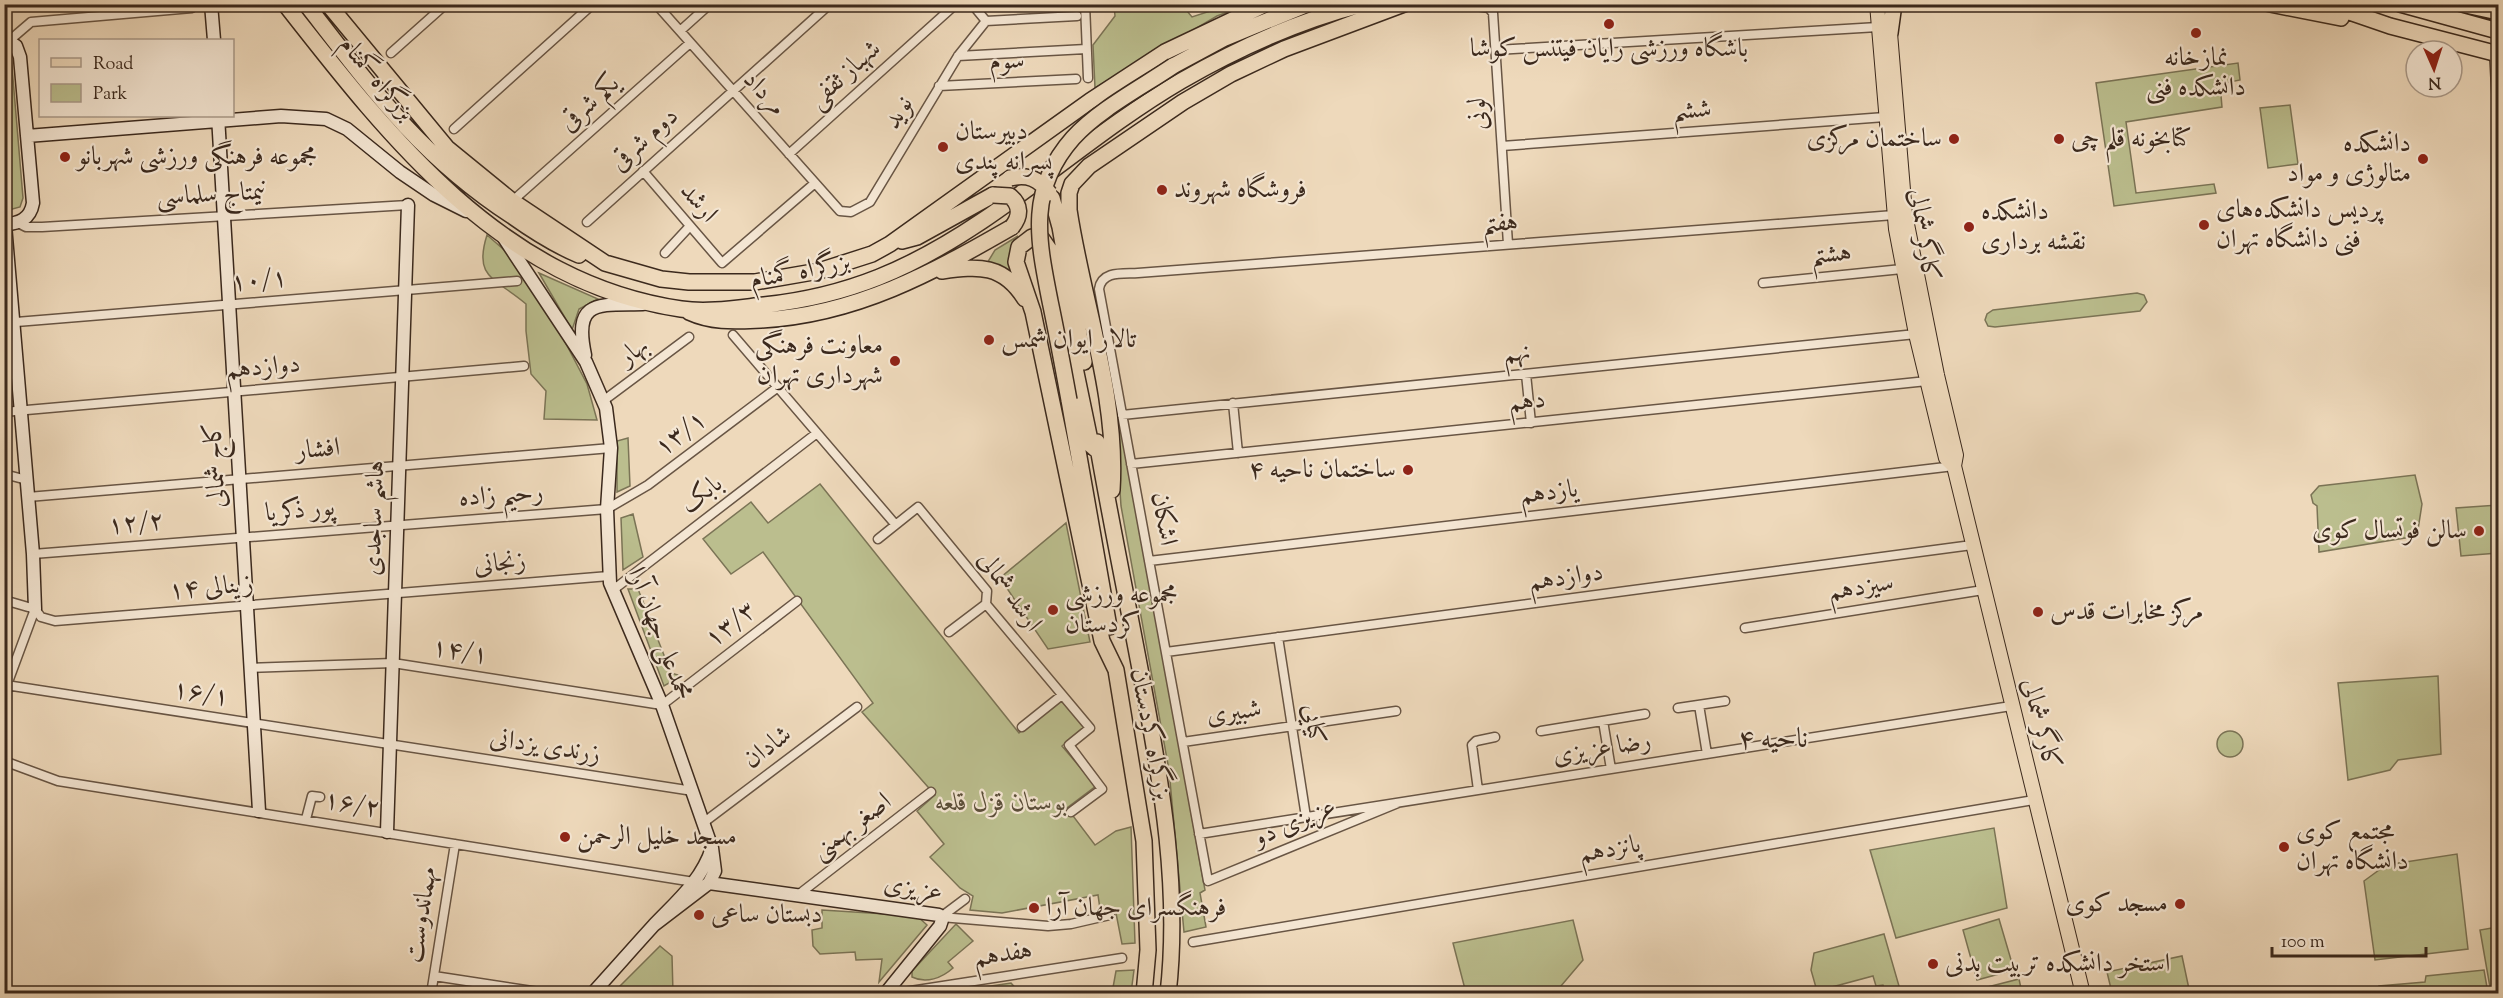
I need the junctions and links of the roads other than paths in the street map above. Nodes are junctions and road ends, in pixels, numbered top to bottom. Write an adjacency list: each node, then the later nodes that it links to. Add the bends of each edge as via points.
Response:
1 (234, 4): 23 (street)
2 (285, 4): 59 (highway, بزرگراه گمنام, via 386,132)
3 (306, 4): 68 (highway, via 395,117 454,176 557,245)
4 (328, 4): 68 (highway, بزرگراه گمنام, via 447,148 512,201)
5 (446, 4): 38 (street)
6 (593, 4): 48 (street)
7 (656, 4): 31 (street, مرداد)
8 (710, 4): 31 (street)
9 (830, 4): 44 (street, دوم شرقی)
10 (956, 4): 51 (street, شهباز ثقفی)
11 (972, 4): 28 (street)
12 (1085, 4): 36 (street)
13 (1266, 4): 65 (highway, بزرگراه گمنام, via 1165,52)
14 (1308, 4): 132 (highway, bridge, via 1225,38 1173,66 1074,137 1052,167 1041,200 1038,236)
15 (1364, 4): 77 (highway, بزرگراه گمنام, via 1279,33 1181,81 982,221 896,272 809,299 734,309)
16 (1404, 4): 109 (highway, via 1284,49 1231,74 1139,131 1089,166 1072,184 1068,200 1071,220 1112,438)
17 (1464, 4): 37 (street, لونی, via 1492,10)
18 (1894, 4): 30 (highway)
19 (2270, 4): 29 (highway)
20 (2326, 4): 29 (highway)
21 (2400, 4): 32 (highway)
22 (2461, 4): 26 (highway)
23 (212, 5): 34 (street)
24 (1877, 5): 30 (main road, کارگر شمالی)
25 (192, 8): 33 (street, via 31,22)
26 (2499, 12)
27 (1077, 16): 28 (street)
28 (986, 21): 40 (street, نوید)
29 (2390, 26): 39 (highway)
30 (1884, 30): 37 (street); 45 (main road, کارگر شمالی); 83 (main road, کارگر شمالی, via 1905,214)
31 (680, 31): 35 (street, مرداد)
32 (2499, 31)
33 (7, 39): 49 (street, via 16,46 20,57)
34 (214, 39)
35 (690, 43): 44 (street, مرداد); 54 (street, یکم شرقی)
36 (1086, 49): 40 (street); 41 (street)
37 (1496, 50): 50 (street, لونی)
38 (391, 53)
39 (2496, 54): 47 (street)
40 (958, 56): 43 (street, نوید)
41 (1088, 78)
42 (1076, 79): 43 (street, سوم)
43 (939, 86): 56 (street, نوید, via 870,202 851,212)
44 (732, 90): 51 (street, مرداد); 52 (street, دوم شرقی)
45 (1885, 117): 50 (street, ششم); 57 (main road, کارگر شمالی)
46 (218, 118): 49 (street); 58 (street, کاج شمالی); 59 (street, via 326,119 347,129 434,195)
47 (2499, 119)
48 (454, 129)
49 (27, 136): 60 (street, via 32,207 27,218)
50 (1502, 146): 66 (street, لونی)
51 (789, 154): 53 (street, مرداد)
52 (643, 171): 61 (street, دوم شرقی); 63 (street, ارشد)
53 (815, 183): 56 (street, مرداد); 63 (street, ارشد, via 722,263)
54 (518, 196)
55 (408, 205): 58 (street, نیمتاج سلماسی); 74 (street, هاشم ساجدی)
56 (840, 211)
57 (1894, 215): 66 (street, هفتم); 69 (main road, کارگر شمالی)
58 (224, 216): 60 (street, نیمتاج سلماسی, via 42,227 26,227); 75 (street, کاج شمالی)
59 (483, 220): 64 (highway, بزرگراه گمنام)
60 (18, 222): 62 (street)
61 (587, 222)
62 (5, 225): 79 (street)
63 (690, 226): 67 (street)
64 (502, 234): 76 (highway, بزرگراه گمنام, via 557,268 611,292); 84 (street)
65 (890, 244): 68 (highway, بزرگراه گمنام, via 819,271 755,282 661,279); 70 (highway, bridge, via 917,237 993,195 1004,194 1018,205 1019,217 1012,227); 99 (highway, bridge, via 922,228 991,182 1023,176 1044,186 1052,198 1060,227)
66 (1508, 244): 71 (street, هفتم)
67 (665, 253)
68 (605, 263)
69 (1902, 269): 73 (street, هشتم); 81 (main road, کارگر شمالی)
70 (933, 272): 77 (highway, via 857,304 794,318 720,321); 78 (highway, via 976,267 997,272 1013,283)
71 (1109, 275): 95 (street, اشکان, via 1099,289)
72 (517, 281): 74 (street, ۱۰/۱)
73 (1763, 283)
74 (405, 290): 75 (street, ۱۰/۱); 87 (street, هاشم ساجدی)
75 (229, 304): 79 (street, ۱۰/۱); 90 (street, کاج شمالی)
76 (655, 304): 77 (highway, بزرگراه گمنام); 84 (street, via 603,305 588,311 580,330)
77 (684, 309)
78 (1033, 312): 99 (highway, بزرگراه کردستان, via 1016,257 1022,243 1037,237 1051,252 1091,445); 132 (highway, بزرگراه کردستان, via 1102,641)
79 (8, 322): 93 (street)
80 (733, 334): 89 (street)
81 (1916, 334): 83 (main road, کارگر شمالی); 86 (street, نهم)
82 (689, 337): 91 (street, بهار)
83 (1928, 360): 88 (main road, کارگر شمالی); 103 (main road, کارگر شمالی, via 1956,455)
84 (586, 362): 91 (street, محمدعلی جهان آرا)
85 (524, 366): 87 (street, دوازدهم)
86 (1526, 374): 92 (street, نهم); 96 (street)
87 (402, 377): 90 (street, دوازدهم); 101 (street, هاشم ساجدی)
88 (1927, 381): 96 (street, دهم); 103 (main road, کارگر شمالی, via 1946,458)
89 (778, 387): 97 (street); 108 (street, ۱۳/۱, via 648,486)
90 (234, 392): 93 (street, دوازدهم); 105 (street, کاج شمالی)
91 (603, 401): 98 (street, محمدعلی جهان آرا)
92 (1233, 404): 95 (street, نهم); 100 (street)
93 (20, 410): 94 (street, دوازدهم); 106 (street)
94 (4, 412)
95 (1122, 415): 102 (street, اشکان)
96 (1531, 423): 100 (street, دهم)
97 (817, 432): 110 (street); 118 (street, بابک)
98 (611, 448): 101 (street, افشار); 108 (street, محمدعلی جهان آرا)
99 (1099, 452): 109 (highway, بزرگراه کردستان)
100 (1238, 453): 102 (street, دهم)
101 (399, 464): 105 (street, افشار); 111 (street, هاشم ساجدی)
102 (1131, 464): 116 (street, اشکان)
103 (1954, 466): 114 (main road, کارگر شمالی); 116 (street, یازدهم)
104 (4, 474): 106 (street)
105 (239, 478): 107 (street, افشار); 112 (street, کاج شمالی)
106 (27, 480): 107 (street)
107 (28, 496): 115 (street)
108 (607, 509): 111 (street, رحیم زاده); 117 (street, محمدعلی جهان آرا)
109 (1111, 514): 186 (highway, بزرگراه کردستان, via 1160,779 1173,943)
110 (895, 524): 113 (street); 124 (street, ارشد شمالی, via 918,507 987,591)
111 (398, 525): 112 (street, پور ذکریا); 120 (street, هاشم ساجدی)
112 (243, 537): 115 (street, ۱۲/۲); 125 (street, کاج شمالی)
113 (878, 539)
114 (1972, 545): 119 (main road, کارگر شمالی); 128 (street, دوازدهم)
115 (33, 554): 123 (street)
116 (1149, 561): 129 (street, اشکان)
117 (609, 576): 118 (street, محمدعلی جهان آرا); 120 (street, زنجانی)
118 (613, 590): 136 (street, محمدعلی جهان آرا)
119 (1983, 591): 126 (street, سیزدهم); 138 (main road, کارگر شمالی)
120 (395, 594): 125 (street, زینالی ۱۴); 130 (street, هاشم ساجدی)
121 (4, 600): 123 (street, زینالی ۱۴)
122 (797, 601): 136 (street, ۱۳/۳)
123 (36, 604): 125 (street, زینالی ۱۴, via 41,617 55,621); 133 (street)
124 (986, 604): 127 (street); 134 (street, ارشد شمالی)
125 (247, 606): 131 (street, کاج شمالی)
126 (1745, 628)
127 (949, 632)
128 (1278, 637): 129 (street, دوازدهم); 145 (street, کیایی)
129 (1166, 652): 149 (street, اشکان)
130 (393, 663): 131 (street, ۱۴/۱); 136 (street, ۱۴/۱); 150 (street, هاشم ساجدی)
131 (250, 668): 144 (street, کاج شمالی)
132 (1116, 670): 185 (highway, بزرگراه کردستان, via 1144,841 1148,950)
133 (5, 688): 144 (street, ۱۶/۱)
134 (1062, 695): 146 (street); 161 (street, ارشد شمالی, via 1090,728 1069,746 1102,789)
135 (1725, 701): 137 (street)
136 (662, 705): 155 (street, محمدعلی جهان آرا)
137 (1699, 705): 140 (street); 151 (street)
138 (2011, 706): 151 (street, رضا عزیزی); 158 (main road, کارگر شمالی)
139 (857, 707): 164 (street, شادان)
140 (1678, 708)
141 (1396, 711): 145 (street, شبیری)
142 (1645, 714): 143 (street)
143 (1603, 721): 147 (street); 153 (street)
144 (254, 723): 150 (street, ۱۶/۱); 160 (street, کاج شمالی)
145 (1292, 726): 149 (street, شبیری); 162 (street, کیایی)
146 (1022, 727)
147 (1541, 731)
148 (1495, 737): 154 (street, via 1472,745)
149 (1182, 742): 166 (street, اشکان)
150 (390, 744): 155 (street, زرندی یزدانی); 165 (street, هاشم ساجدی)
151 (1707, 754): 153 (street, رضا عزیزی)
152 (4, 761): 160 (street, ۱۶/۲, via 58,781)
153 (1611, 769): 154 (street, رضا عزیزی)
154 (1478, 790): 159 (street, رضا عزیزی)
155 (693, 791): 164 (street, محمدعلی جهان آرا)
156 (931, 792): 172 (street, اصغر بهمنی)
157 (320, 797): 163 (street, via 312,796)
158 (2034, 800): 177 (street, پانزدهم); 187 (main road, کارگر شمالی)
159 (1398, 802): 162 (street, رضا عزیزی); 169 (street, عزیزی دو)
160 (259, 811): 163 (street, ۱۶/۲)
161 (1071, 812)
162 (1305, 817): 166 (street, رضا عزیزی)
163 (306, 819): 165 (street, ۱۶/۲)
164 (704, 823): 168 (street, محمدعلی جهان آرا)
165 (387, 832): 167 (street, ۱۶/۲)
166 (1199, 834): 169 (street, اشکان)
167 (455, 844): 170 (street, ۱۶/۲); 179 (street, مهماندوست)
168 (712, 848): 170 (street); 171 (street, محمدعلی جهان آرا, via 715,871)
169 (1208, 881)
170 (694, 882): 176 (street)
171 (709, 883): 172 (street, عزیزی); 176 (street)
172 (798, 894): 175 (street, عزیزی)
173 (965, 899): 175 (street)
174 (1110, 915): 175 (street, عزیزی, via 1062,926)
175 (941, 917): 183 (street, via 940,926)
176 (654, 925): 182 (street)
177 (1193, 942)
178 (1122, 958): 184 (street, هفدهم)
179 (434, 976): 180 (street, مهماندوست); 181 (street)
180 (431, 993)
181 (552, 993)
182 (592, 993)
183 (885, 993)
184 (891, 993)
185 (1144, 993)
186 (1168, 993)
187 (2083, 993)

